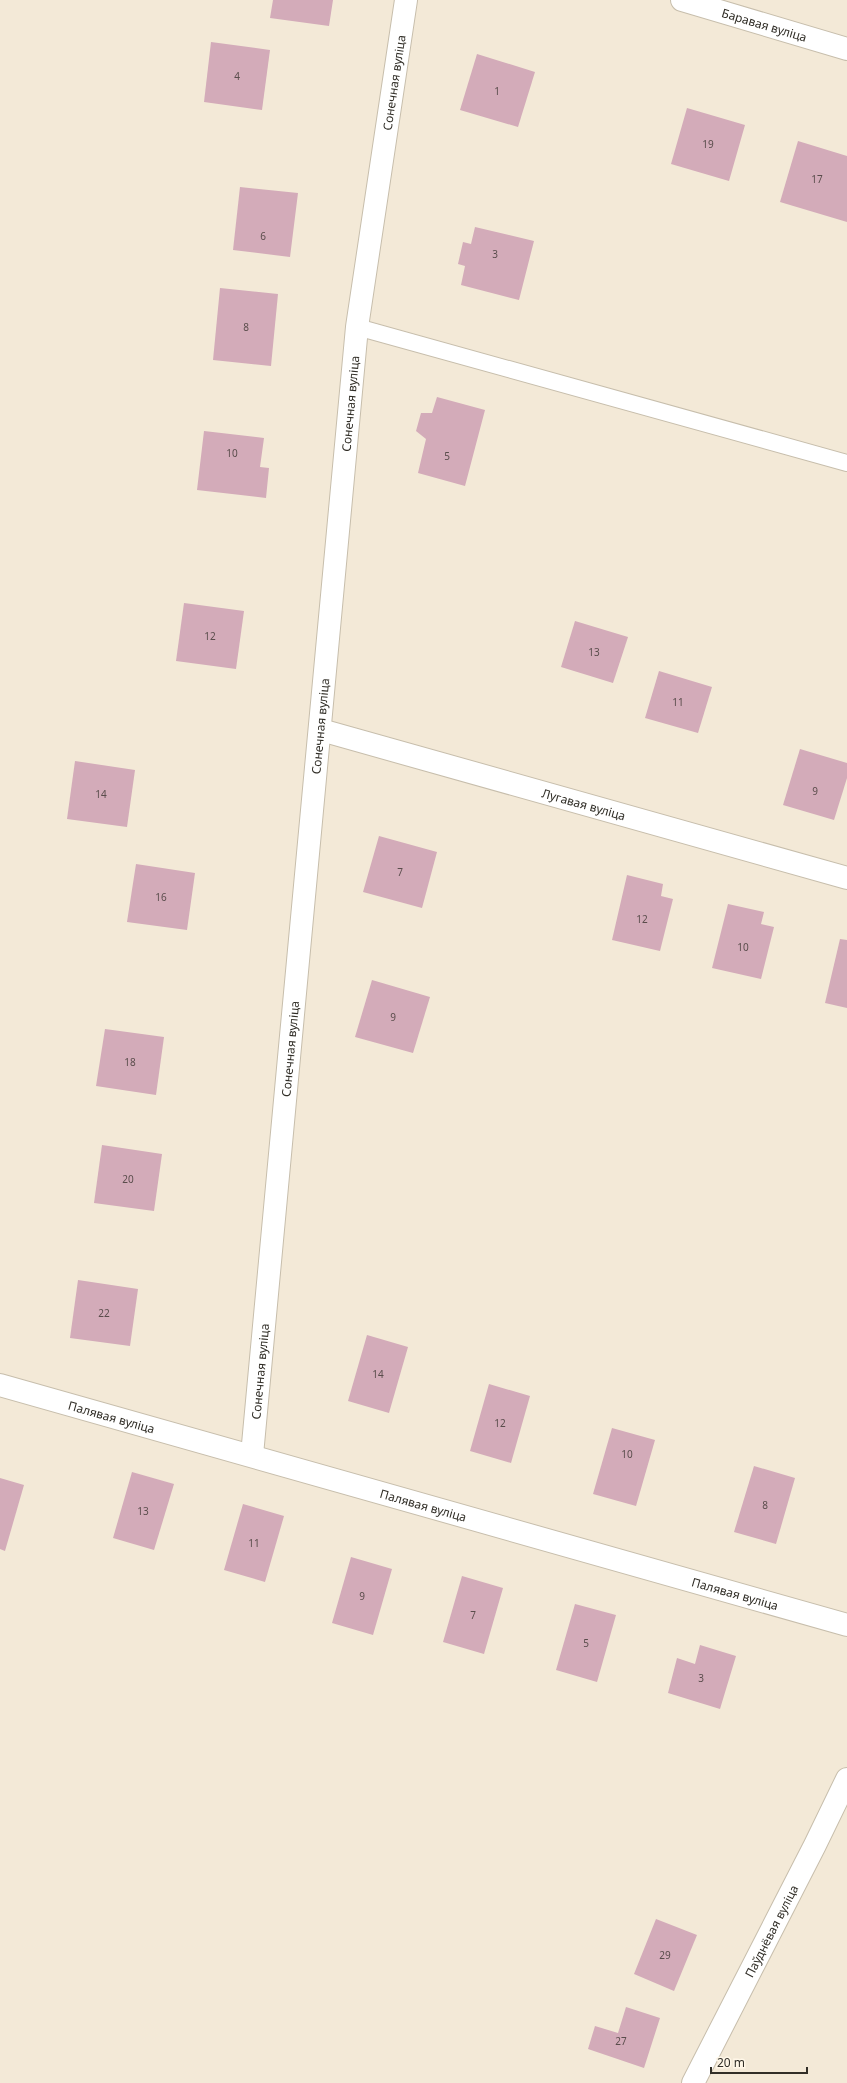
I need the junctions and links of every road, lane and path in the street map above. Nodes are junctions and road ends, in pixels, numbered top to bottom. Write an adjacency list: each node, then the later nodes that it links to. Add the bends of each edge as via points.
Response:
1 (406, 0): 4 (street, Сонечная вуліца)
2 (682, 0): 3 (street, Баравая вуліца)
3 (847, 49)
4 (357, 327): 5 (lane); 6 (street, Сонечная вуліца)
5 (847, 463)
6 (320, 730): 7 (street, Лугавая вуліца); 9 (street, Сонечная вуліца)
7 (847, 878)
8 (0, 1385): 9 (street, Палявая вуліца)
9 (252, 1455): 10 (street, Палявая вуліца)
10 (847, 1625)
11 (847, 1778): 12 (street, Паўднёвая вуліца)
12 (693, 2083)

